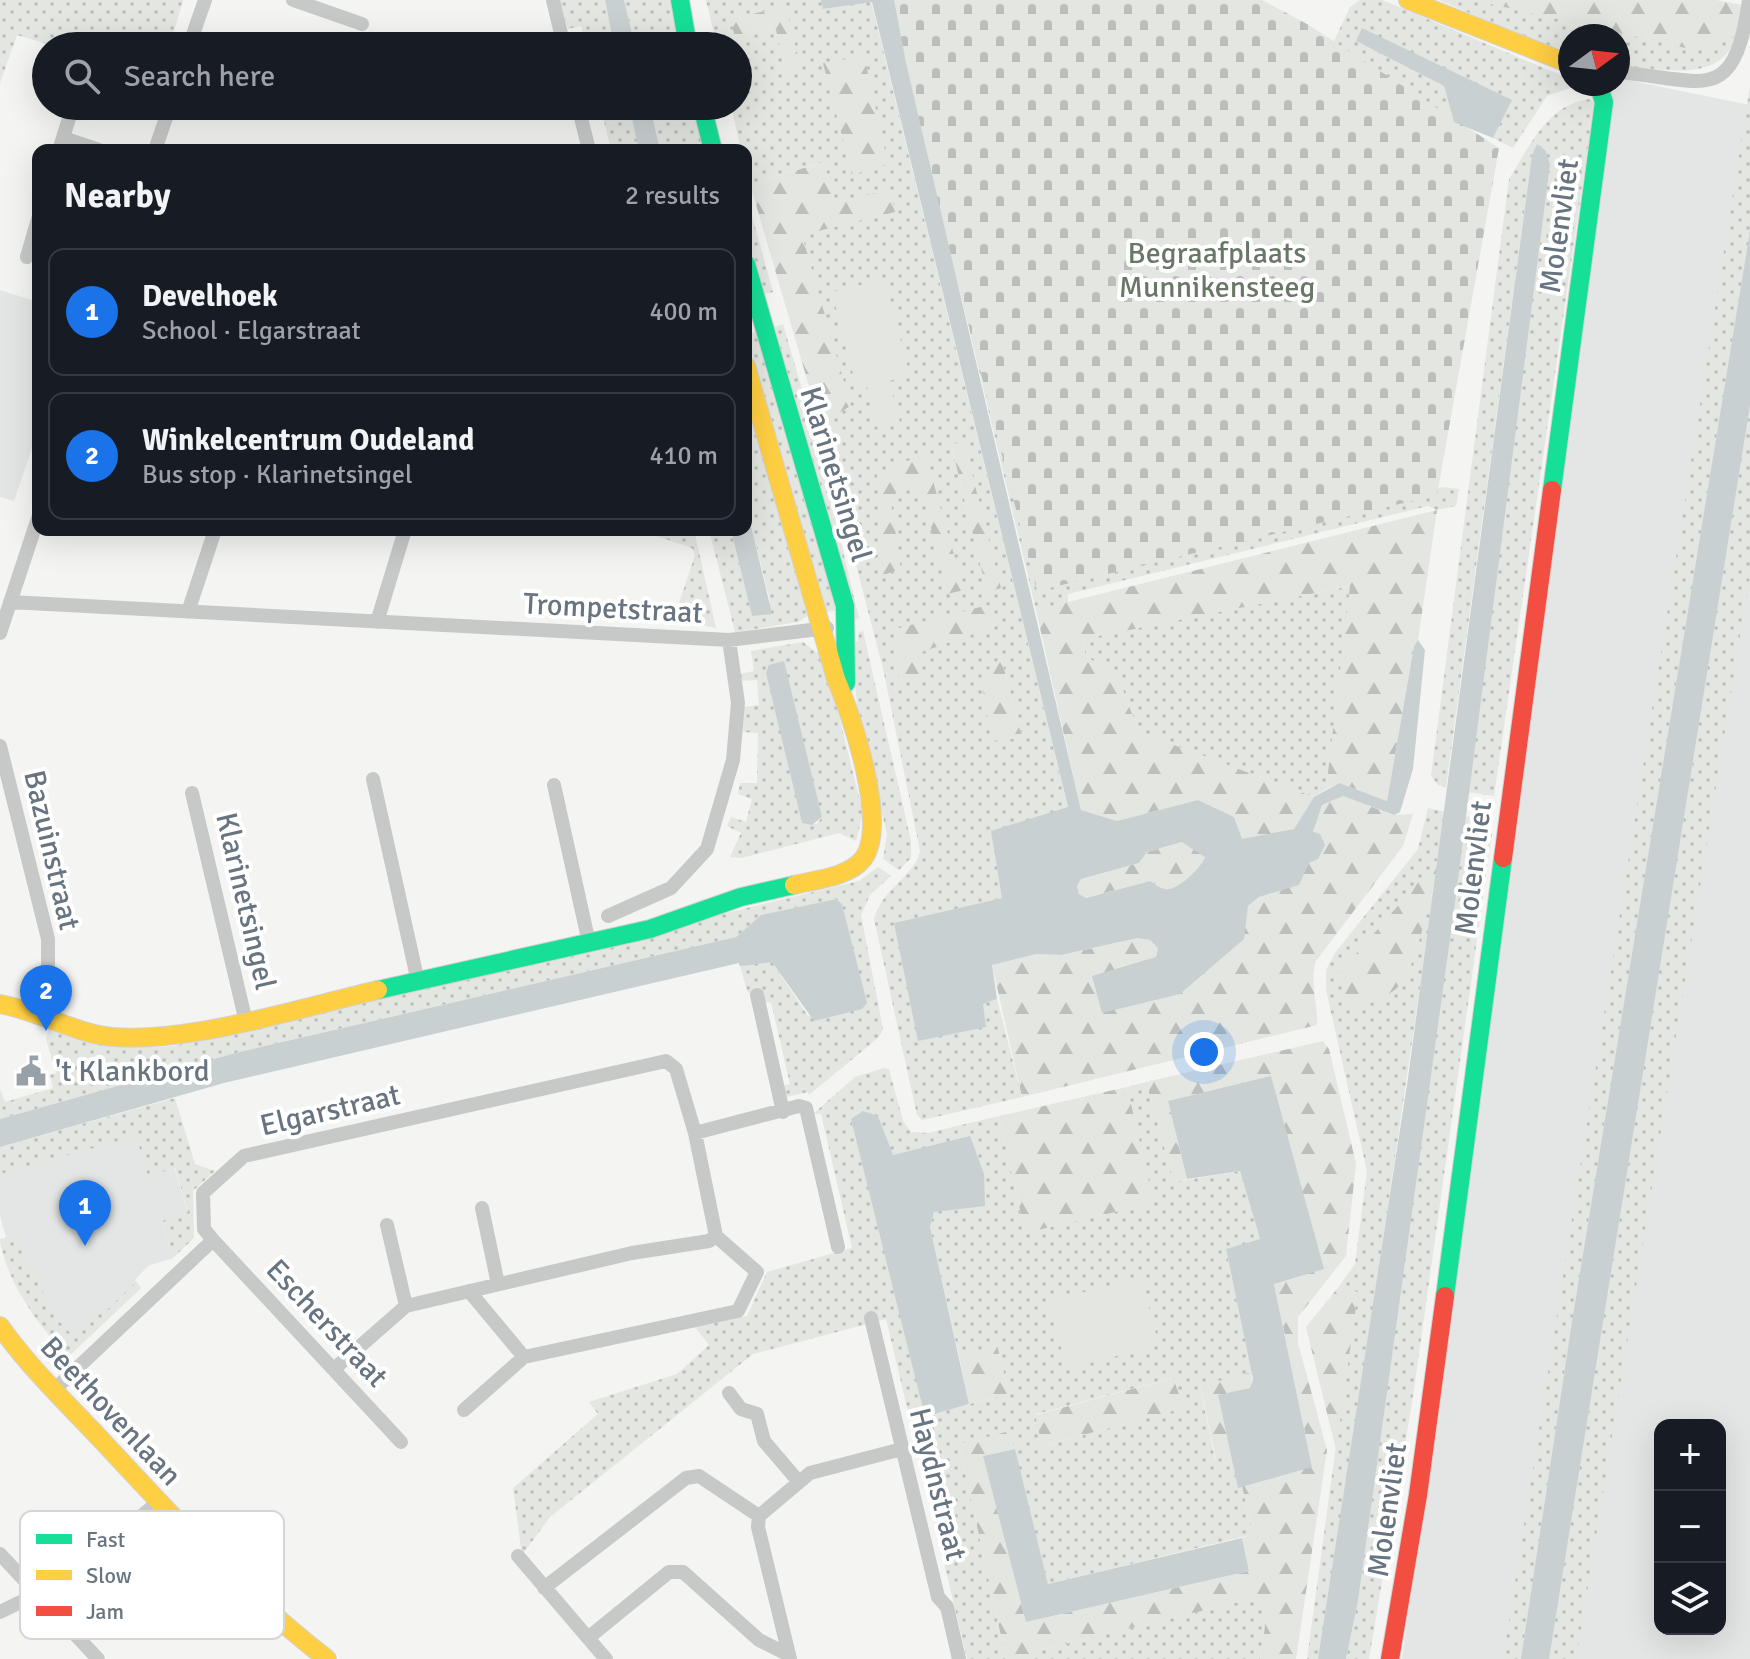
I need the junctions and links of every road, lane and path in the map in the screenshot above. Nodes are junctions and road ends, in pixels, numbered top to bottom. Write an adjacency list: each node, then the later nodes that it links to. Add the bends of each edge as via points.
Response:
1 (205, 0): 8 (street)
2 (293, 0): 7 (street)
3 (553, 0): 9 (street)
4 (680, 0): 10 (street)
5 (1408, 0): 11 (street)
6 (1749, 0): 12 (street, via 1737,56 1722,76 1698,82)
7 (362, 24)
8 (194, 32)
9 (561, 32)
10 (686, 32)
11 (1558, 59)
12 (1630, 74)
13 (1602, 96): 86 (street, Molenvliet, via 1418,1495)
14 (69, 120): 18 (street)
15 (165, 120): 19 (street)
16 (582, 120): 20 (street)
17 (706, 120): 21 (street)
18 (61, 144)
19 (157, 144)
20 (588, 144)
21 (712, 144)
22 (32, 240): 23 (street)
23 (27, 257)
24 (752, 303): 32 (street, Klarinetsingel, via 835,569)
25 (752, 386): 33 (street, Klarinetsingel)
26 (32, 536): 29 (street)
27 (213, 536): 30 (street)
28 (403, 536): 31 (street)
29 (10, 602): 30 (street, Trompetstraat); 34 (street)
30 (188, 612): 31 (street, Trompetstraat)
31 (377, 622): 35 (street, Trompetstraat)
32 (846, 626): 33 (street, Trompetstraat); 36 (street, Klarinetsingel)
33 (823, 628): 35 (street, Trompetstraat); 36 (street, Klarinetsingel)
34 (0, 633)
35 (729, 640): 41 (street, via 738,703 733,760 707,849 671,888)
36 (847, 704): 42 (street, Klarinetsingel, via 875,830 858,865)
37 (0, 746): 46 (street, Bazuinstraat, via 48,939 48,979)
38 (373, 779): 43 (street)
39 (554, 785): 42 (street)
40 (192, 793): 47 (street, Klarinetsingel)
41 (608, 916)
42 (589, 943): 43 (street, Klarinetsingel)
43 (418, 982): 47 (street, Klarinetsingel)
44 (757, 995): 48 (street)
45 (0, 1004): 46 (street, Klarinetsingel)
46 (37, 1012): 47 (street, Klarinetsingel, via 95,1034 128,1039 159,1039)
47 (246, 1022)
48 (783, 1112): 49 (street); 54 (street, via 806,1108)
49 (695, 1133): 52 (street, Elgarstraat); 53 (street, Elgarstraat, via 676,1069 666,1061 244,1156 203,1193 204,1229)
50 (482, 1208): 55 (street)
51 (387, 1225): 57 (street)
52 (716, 1236): 55 (street); 60 (street, via 757,1272 738,1311)
53 (213, 1240): 61 (street, Escherstraat); 62 (street)
54 (838, 1247)
55 (498, 1284): 56 (street)
56 (469, 1291): 57 (street); 60 (street)
57 (406, 1306): 61 (street)
58 (871, 1318): 66 (street, Haydnstraat)
59 (0, 1326): 62 (street, Beethovenlaan)
60 (524, 1357): 64 (street)
61 (334, 1369): 65 (street, Escherstraat)
62 (54, 1390): 68 (street, Beethovenlaan)
63 (729, 1393): 67 (street, via 741,1409 757,1414 764,1441)
64 (464, 1410)
65 (401, 1442)
66 (902, 1449): 67 (street, via 810,1473); 85 (street, Haydnstraat, via 938,1597 947,1607)
67 (799, 1482): 71 (street)
68 (158, 1502): 69 (street); 70 (street, Beethovenlaan)
69 (147, 1511)
70 (167, 1511)
71 (759, 1516): 75 (street, via 699,1476 686,1478); 81 (street)
72 (0, 1554): 74 (street)
73 (518, 1556): 75 (street)
74 (20, 1575)
75 (544, 1588): 79 (street)
76 (20, 1603): 77 (street)
77 (0, 1612)
78 (284, 1628): 83 (street, Beethovenlaan)
79 (588, 1638): 81 (street, via 669,1572 683,1572 759,1640); 84 (street)
80 (80, 1639): 82 (street)
81 (789, 1657)
82 (98, 1659)
83 (327, 1659)
84 (606, 1659)
85 (959, 1659)
86 (1390, 1659)

